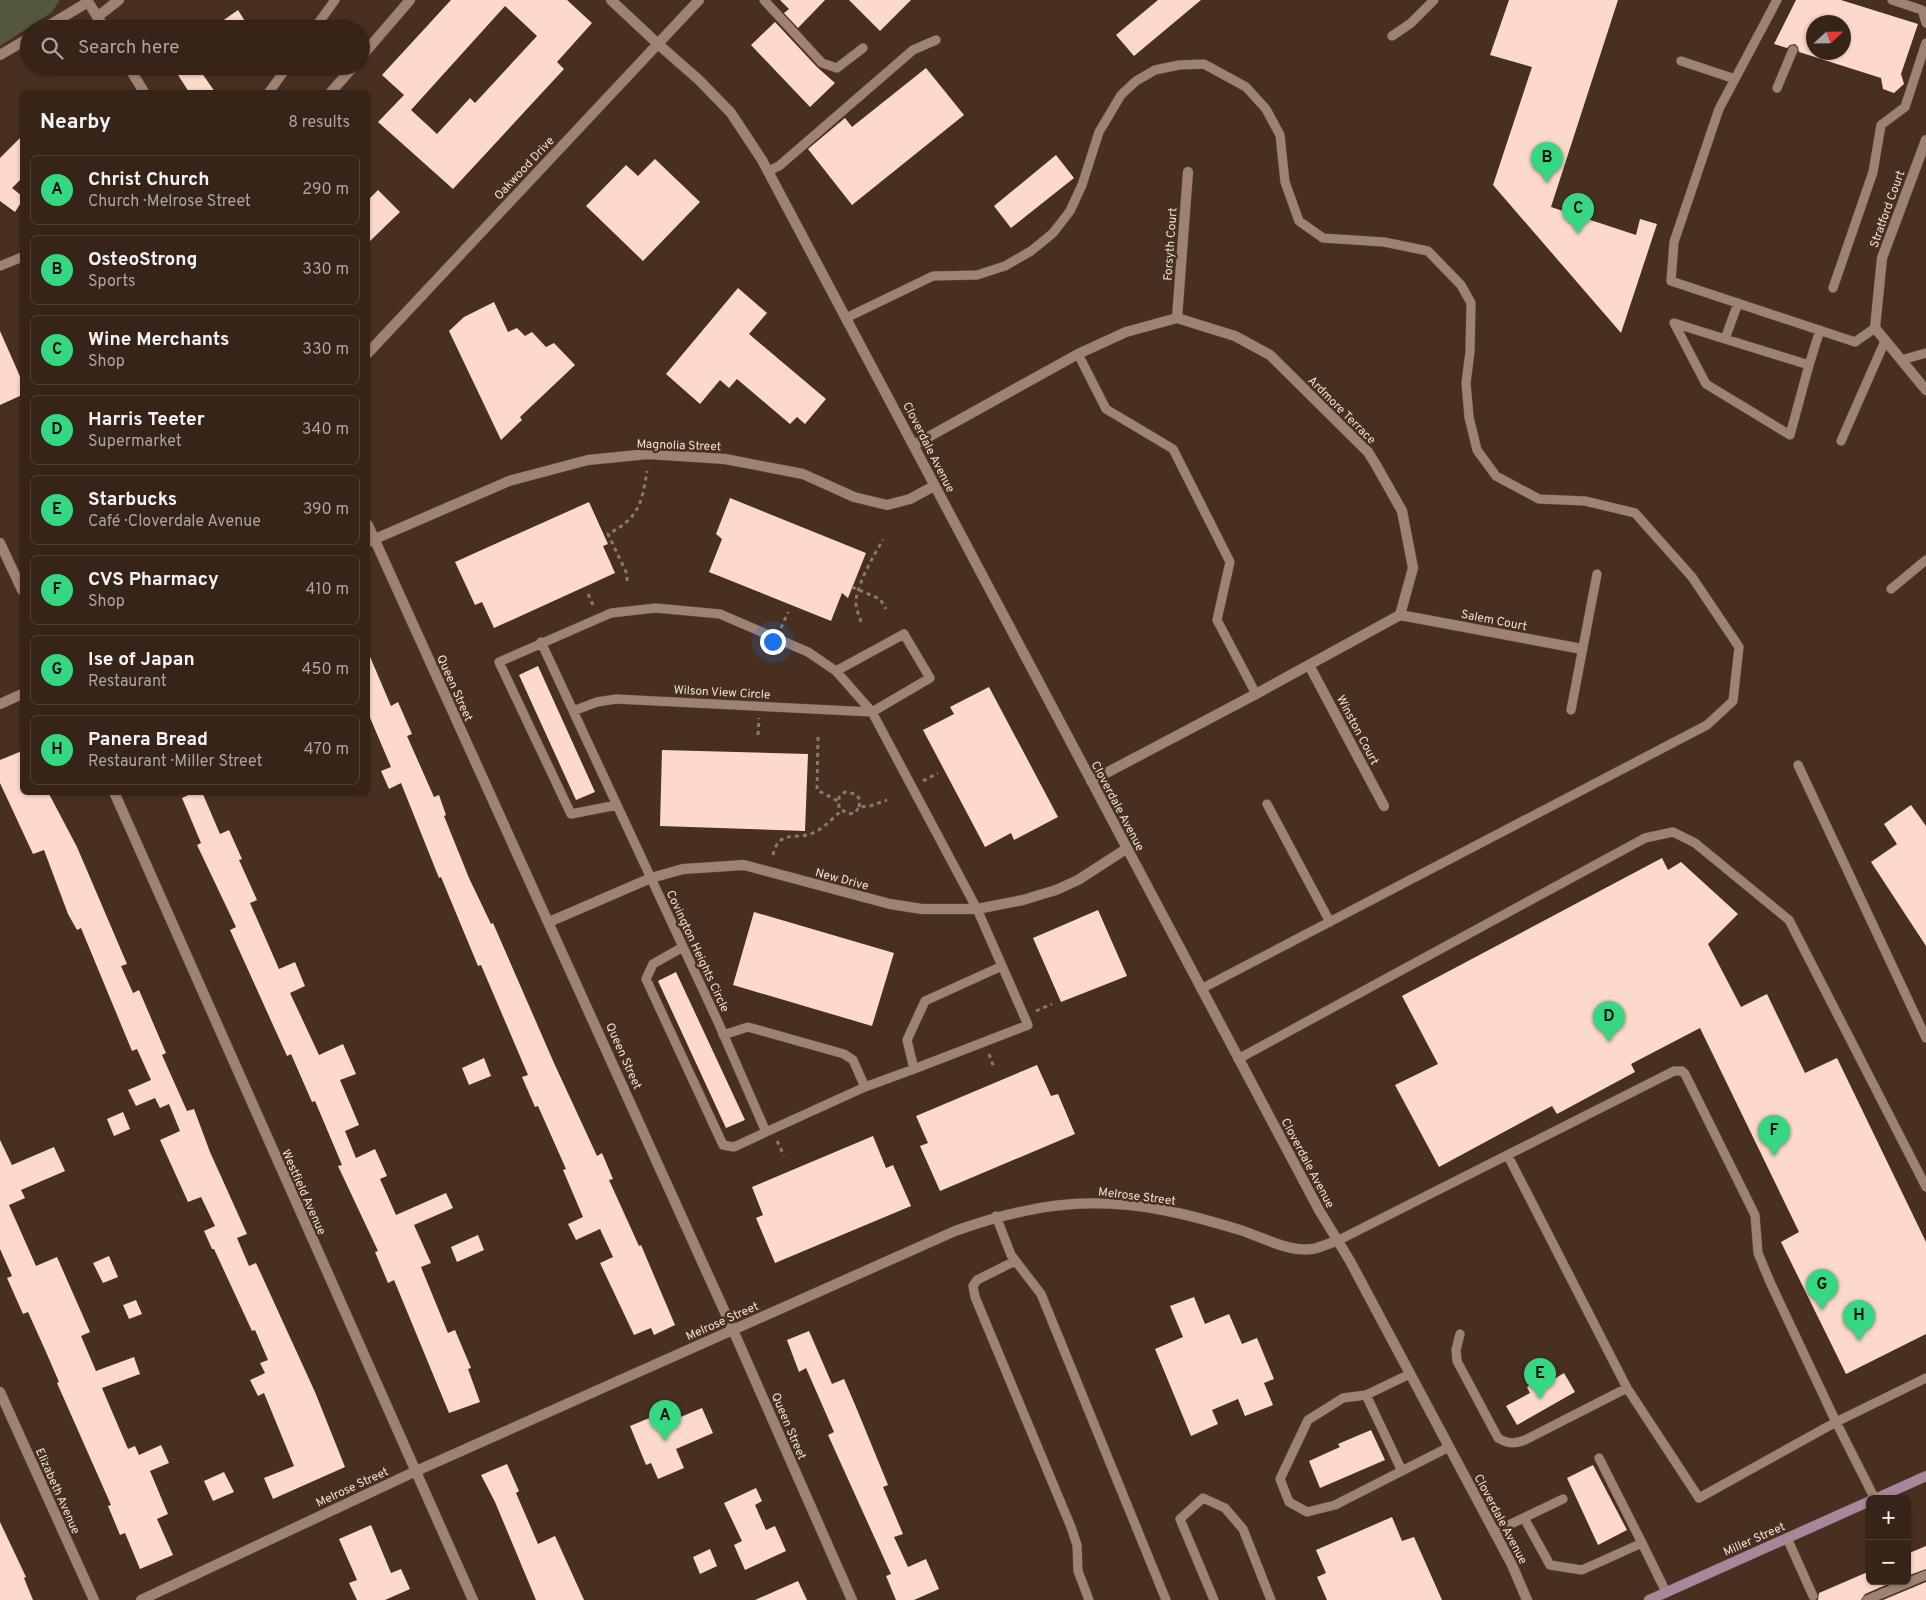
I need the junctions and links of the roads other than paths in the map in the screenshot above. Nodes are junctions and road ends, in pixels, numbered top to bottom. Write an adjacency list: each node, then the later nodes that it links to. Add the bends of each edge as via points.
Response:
1 (119, 0): 11 (street)
2 (335, 0): 14 (lane)
3 (410, 0): 21 (street)
4 (611, 0): 20 (street, Cloverdale Avenue)
5 (699, 0): 20 (street, Oakwood Drive)
6 (764, 0): 22 (lane, via 822,63 837,68)
7 (1434, 0): 16 (lane, via 1411,24)
8 (1777, 0): 29 (lane)
9 (1892, 0): 15 (lane, via 1922,10)
10 (88, 1): 11 (street); 12 (street)
11 (97, 17): 13 (street)
12 (57, 20)
13 (99, 20)
14 (321, 20)
15 (1926, 23)
16 (1392, 36)
17 (936, 40): 35 (lane, via 913,50 779,166)
18 (20, 43): 24 (street)
19 (1926, 43): 39 (lane, via 1905,107 1881,125 1873,172)
20 (658, 44): 35 (street, Cloverdale Avenue, via 731,113); 47 (street, Oakwood Drive)
21 (370, 47)
22 (863, 48)
23 (1793, 50): 30 (lane)
24 (0, 55)
25 (1681, 61): 29 (lane)
26 (134, 75): 31 (street)
27 (281, 75): 32 (lane)
28 (346, 75): 33 (street)
29 (1735, 79): 40 (lane, via 1719,109 1674,242 1671,281)
30 (1777, 88)
31 (143, 90)
32 (270, 90)
33 (333, 90)
34 (1926, 140): 43 (street, Stratford Court, via 1882,258)
35 (768, 171): 41 (street, Cloverdale Avenue)
36 (1188, 172): 42 (street, Forsyth Court)
37 (20, 258): 38 (lane)
38 (0, 266)
39 (1833, 288)
40 (1738, 303): 44 (lane); 45 (lane)
41 (846, 318): 54 (street, Cloverdale Avenue); 83 (lane, via 932,276 977,274 1004,266 1031,251 1054,233 1070,211 1099,132 1121,94 1155,70 1179,65 1204,64 1226,75 1246,87 1266,109 1280,135 1285,182 1299,221 1322,238 1384,242 1428,251 1461,285 1471,303 1466,383 1469,417 1477,450 1496,476 1539,499 1585,501 1635,513 1692,577 1739,647 1733,701 1707,725)
42 (1177, 318): 49 (street, via 1126,332); 62 (street, Ardmore Terrace, via 1235,336 1270,355 1368,452 1402,511 1413,568)
43 (1875, 328): 44 (lane, via 1855,342); 46 (street)
44 (1820, 330): 51 (lane)
45 (1725, 340): 51 (lane); 51 (lane, via 1674,323 1706,384 1790,435)
46 (1886, 341): 50 (street); 53 (lane)
47 (370, 351)
48 (1926, 353): 50 (lane)
49 (1078, 354): 54 (street); 67 (lane, via 1106,409 1173,449 1230,562 1217,620)
50 (1902, 360): 52 (street)
51 (1809, 365)
52 (1926, 390)
53 (1841, 441)
54 (914, 445): 55 (street, Cloverdale Avenue)
55 (934, 486): 56 (street, Magnolia Street, via 910,499 887,505 854,497 803,474 725,459 648,454 588,460 509,481); 74 (street, Cloverdale Avenue)
56 (371, 540): 82 (street, Queen Street)
57 (0, 543): 60 (street)
58 (1926, 560): 61 (lane)
59 (1596, 574): 64 (lane)
60 (20, 586)
61 (1891, 589)
62 (1400, 615): 64 (street, Salem Court); 65 (street)
63 (541, 642): 66 (lane, via 611,613 665,609 720,614 808,652); 71 (lane); 77 (lane, via 498,662 571,814)
64 (1582, 649): 70 (lane)
65 (1309, 665): 67 (street); 78 (street, Winston Court)
66 (836, 671): 72 (lane); 72 (lane, via 904,634 930,678)
67 (1256, 694): 74 (street)
68 (20, 695): 69 (street)
69 (0, 704)
70 (1571, 710)
71 (573, 711): 72 (lane, Wilson View Circle, via 616,699); 77 (lane)
72 (872, 712): 81 (lane)
73 (1798, 765): 88 (lane)
74 (1090, 781): 79 (street, Cloverdale Avenue)
75 (115, 795): 109 (street, Westfield Avenue)
76 (1267, 804): 83 (lane)
77 (617, 805): 80 (lane)
78 (1384, 806)
79 (1126, 849): 81 (street, New Drive, via 1056,890); 86 (street, Cloverdale Avenue)
80 (650, 878): 81 (street, New Drive, via 683,869 744,865 890,904 922,909); 82 (street, New Drive); 84 (lane, Covington Heights Circle)
81 (977, 909): 85 (lane)
82 (550, 922): 98 (street, Queen Street)
83 (1330, 922): 86 (lane)
84 (683, 948): 87 (lane, Covington Heights Circle); 92 (lane, via 653,964 646,979 723,1145 734,1147)
85 (1002, 966): 90 (lane, via 925,1000 908,1040); 90 (lane, via 1028,1025)
86 (1201, 989): 89 (street, Cloverdale Avenue)
87 (723, 1035): 91 (lane, via 748,1027 844,1054 853,1060); 92 (lane, Covington Heights Circle)
88 (1926, 1038)
89 (1238, 1059): 94 (lane, via 1645,838 1673,832 1695,843 1789,920); 96 (street, Cloverdale Avenue)
90 (914, 1069): 91 (lane)
91 (865, 1087): 92 (lane)
92 (766, 1132)
93 (1508, 1156): 96 (lane); 102 (lane); 105 (lane, via 1674,1071 1682,1071 1755,1214 1758,1253)
94 (1926, 1187)
95 (996, 1216): 96 (street, Melrose Street, via 1078,1202 1119,1204 1211,1220 1293,1249 1312,1249); 97 (lane); 98 (street, Melrose Street, via 955,1231)
96 (1337, 1241): 100 (street, Cloverdale Avenue)
97 (1015, 1261): 126 (lane, via 977,1280 973,1286 975,1297 1071,1527 1077,1545 1078,1571); 127 (lane, via 1041,1294)
98 (733, 1330): 109 (street, Melrose Street); 125 (street, Queen Street)
99 (1460, 1334): 102 (lane, via 1457,1361 1498,1438 1505,1442 1514,1444 1525,1440)
100 (1410, 1374): 104 (lane); 106 (street, Cloverdale Avenue)
101 (1926, 1378): 105 (lane)
102 (1627, 1388): 105 (lane, via 1699,1498)
103 (0, 1392): 122 (street, Elizabeth Avenue)
104 (1366, 1395): 108 (lane); 108 (lane, via 1342,1398 1308,1420 1280,1479 1289,1502 1307,1512 1335,1505)
105 (1836, 1422): 111 (lane)
106 (1449, 1447): 108 (lane); 116 (street, Cloverdale Avenue)
107 (1599, 1458): 118 (lane)
108 (1402, 1471)
109 (414, 1472): 123 (street, Melrose Street); 124 (street, Westfield Avenue)
110 (1926, 1476): 112 (main road)
111 (1873, 1495)
112 (1884, 1495)
113 (1563, 1498): 115 (lane)
114 (1866, 1503): 117 (main road, Miller Street)
115 (1524, 1518): 116 (lane); 118 (lane, via 1550,1565 1582,1570)
116 (1494, 1532): 130 (street, Cloverdale Avenue)
117 (1787, 1538): 120 (main road, Miller Street); 121 (lane)
118 (1642, 1543): 120 (lane)
119 (1926, 1575): 132 (lane)
120 (1666, 1592): 131 (main road, Miller Street)
121 (1813, 1596)
122 (94, 1600)
123 (141, 1600)
124 (473, 1600)
125 (852, 1600)
126 (1089, 1600)
127 (1166, 1600)
128 (1214, 1600): 129 (lane, via 1180,1520 1203,1498 1225,1508 1243,1529)
129 (1271, 1600)
130 (1527, 1600)
131 (1648, 1600)
132 (1867, 1600)

